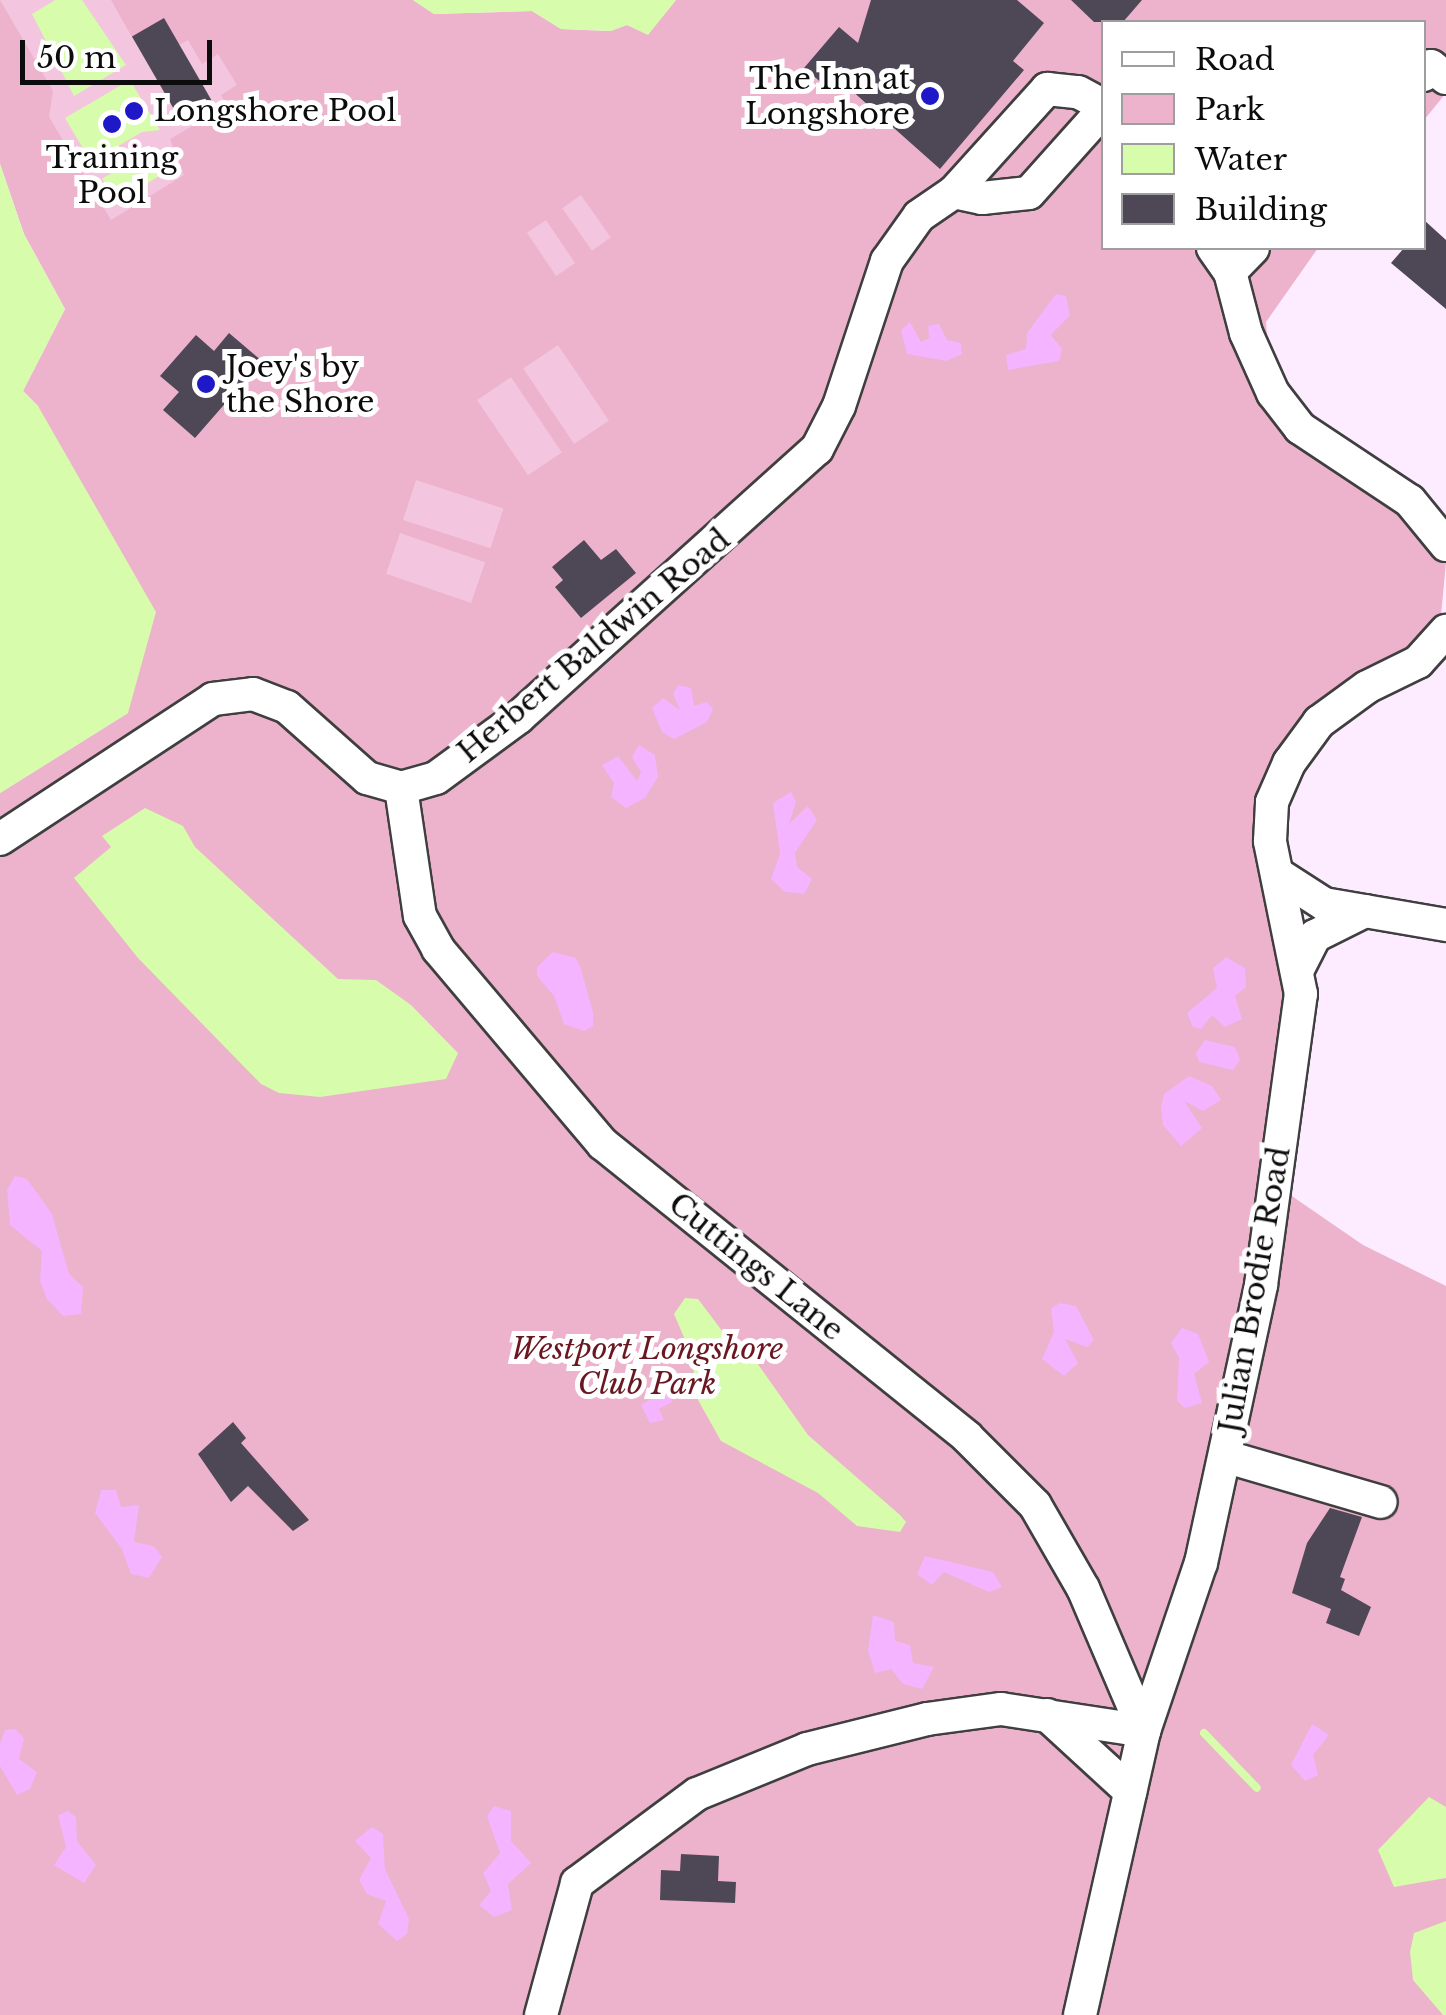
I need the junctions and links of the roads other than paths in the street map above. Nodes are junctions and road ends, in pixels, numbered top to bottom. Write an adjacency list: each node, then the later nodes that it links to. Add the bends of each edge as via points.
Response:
1 (1426, 72): 2 (street, via 1431,66)
2 (1446, 78)
3 (1101, 106): 5 (street, Herbert Baldwin Road, via 1078,92 1047,89)
4 (1101, 111): 5 (street, Herbert Baldwin Road, via 1029,193 982,198)
5 (954, 192): 10 (street, Herbert Baldwin Road, via 919,216 887,261 839,406 817,449 520,717 436,778)
6 (1248, 250): 7 (street)
7 (1221, 260): 8 (street, via 1274,393 1300,428 1410,502)
8 (1446, 544)
9 (1446, 631): 12 (street, Julian Brodie Road, via 1418,662 1367,687 1319,722 1289,763 1272,802 1270,841)
10 (400, 788): 11 (street, via 340,760 288,707 253,694 213,699); 19 (street, Cuttings Lane, via 420,916 438,949 603,1144 967,1437 1035,1505 1083,1588)
11 (0, 839)
12 (1279, 875): 13 (street, via 1324,904); 15 (street, Julian Brodie Road)
13 (1365, 911): 14 (street); 15 (street, via 1315,936)
14 (1446, 925)
15 (1298, 969): 16 (street, Julian Brodie Road, via 1261,1285)
16 (1226, 1458): 17 (street); 19 (street, Julian Brodie Road, via 1201,1563)
17 (1381, 1502)
18 (1047, 1715): 19 (street); 20 (street); 21 (street, via 1001,1709 927,1719 807,1749 674,1807 577,1883)
19 (1144, 1731): 20 (street, Julian Brodie Road)
20 (1130, 1791): 22 (street, Julian Brodie Road)
21 (541, 2015)
22 (1080, 2015)

